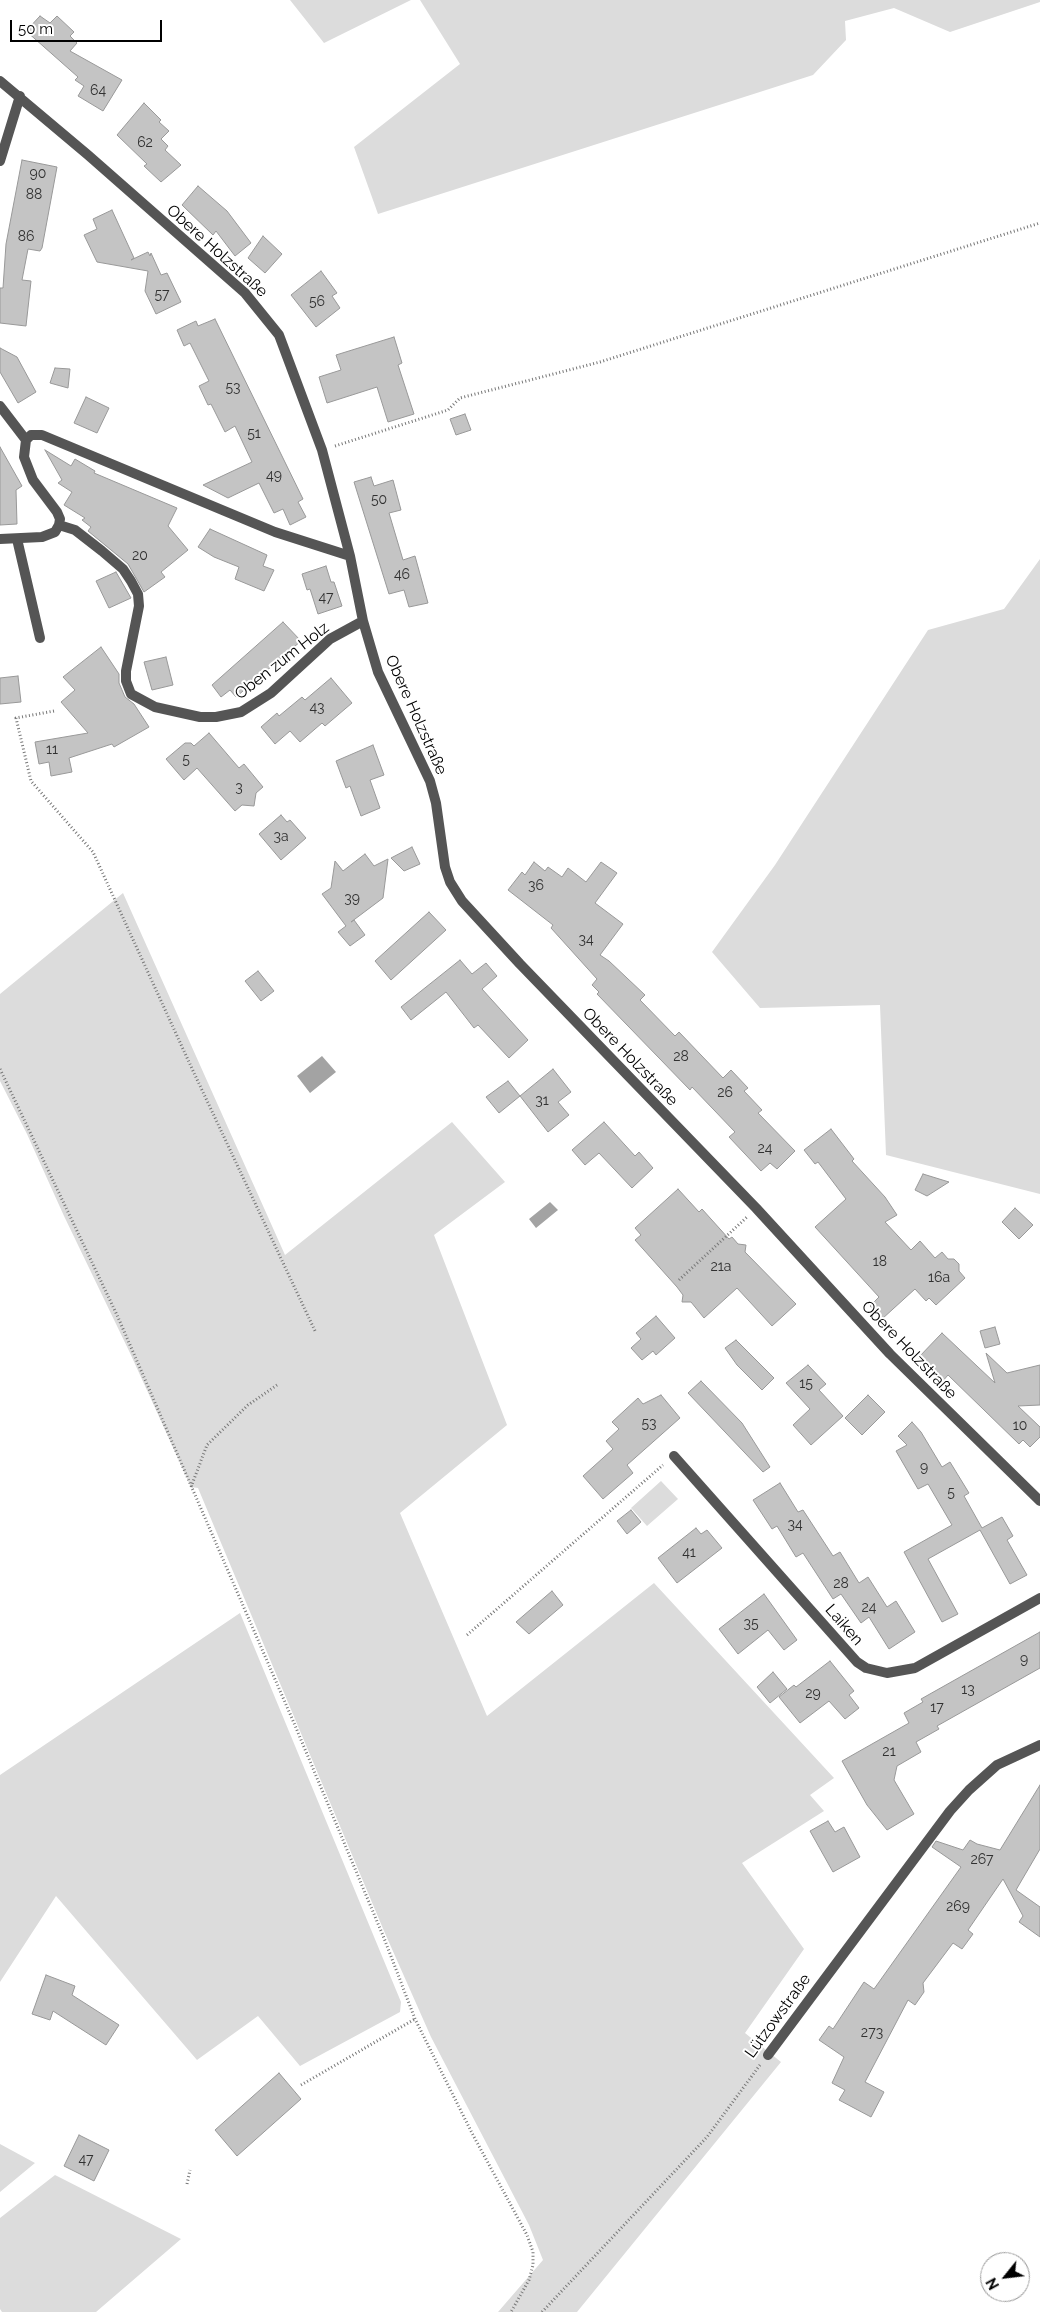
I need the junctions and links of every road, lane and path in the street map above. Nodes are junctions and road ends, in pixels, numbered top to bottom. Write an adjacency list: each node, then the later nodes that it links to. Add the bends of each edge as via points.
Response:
1 (0, 81): 2 (street, Obere Holzstraße)
2 (20, 96): 3 (street); 7 (street, Obere Holzstraße, via 245,294 270,322 286,350)
3 (0, 161)
4 (1040, 223): 7 (path, via 600,362 460,398 448,410)
5 (0, 406): 6 (street)
6 (26, 440): 8 (street, via 26,466 57,512); 11 (street, via 31,435 42,435 275,532)
7 (322, 450): 11 (street, Obere Holzstraße)
8 (59, 525): 10 (street, via 55,532 42,537); 12 (street, Oben zum Holz, via 75,530 123,569 132,581 139,606 126,681 131,694 155,707 200,717 241,712 270,693 330,640)
9 (0, 539): 10 (street)
10 (17, 539): 13 (street)
11 (350, 556): 12 (street, Obere Holzstraße)
12 (363, 621): 16 (street, Obere Holzstraße, via 378,672 430,781 445,867 462,901)
13 (40, 638)
14 (54, 711): 18 (path, via 16,718 31,781 93,852)
15 (0, 1069): 21 (path, via 113,1307)
16 (756, 1208): 17 (path); 22 (street, Obere Holzstraße, via 890,1354)
17 (680, 1280)
18 (316, 1333)
19 (277, 1385): 21 (path, via 248,1405 208,1445)
20 (674, 1456): 23 (street, Laiken, via 857,1662 866,1668 887,1673 915,1668); 24 (path)
21 (191, 1487): 26 (path, via 336,1822)
22 (1040, 1501)
23 (1040, 1598)
24 (467, 1635)
25 (1040, 1745): 27 (street, Lützowstraße, via 996,1765 968,1790)
26 (415, 2020): 28 (path); 31 (path, via 533,2252 529,2280)
27 (768, 2055): 32 (path, Lützowstraße, via 707,2137)
28 (301, 2085)
29 (190, 2170): 30 (path)
30 (187, 2184)
31 (511, 2312)
32 (542, 2312)

